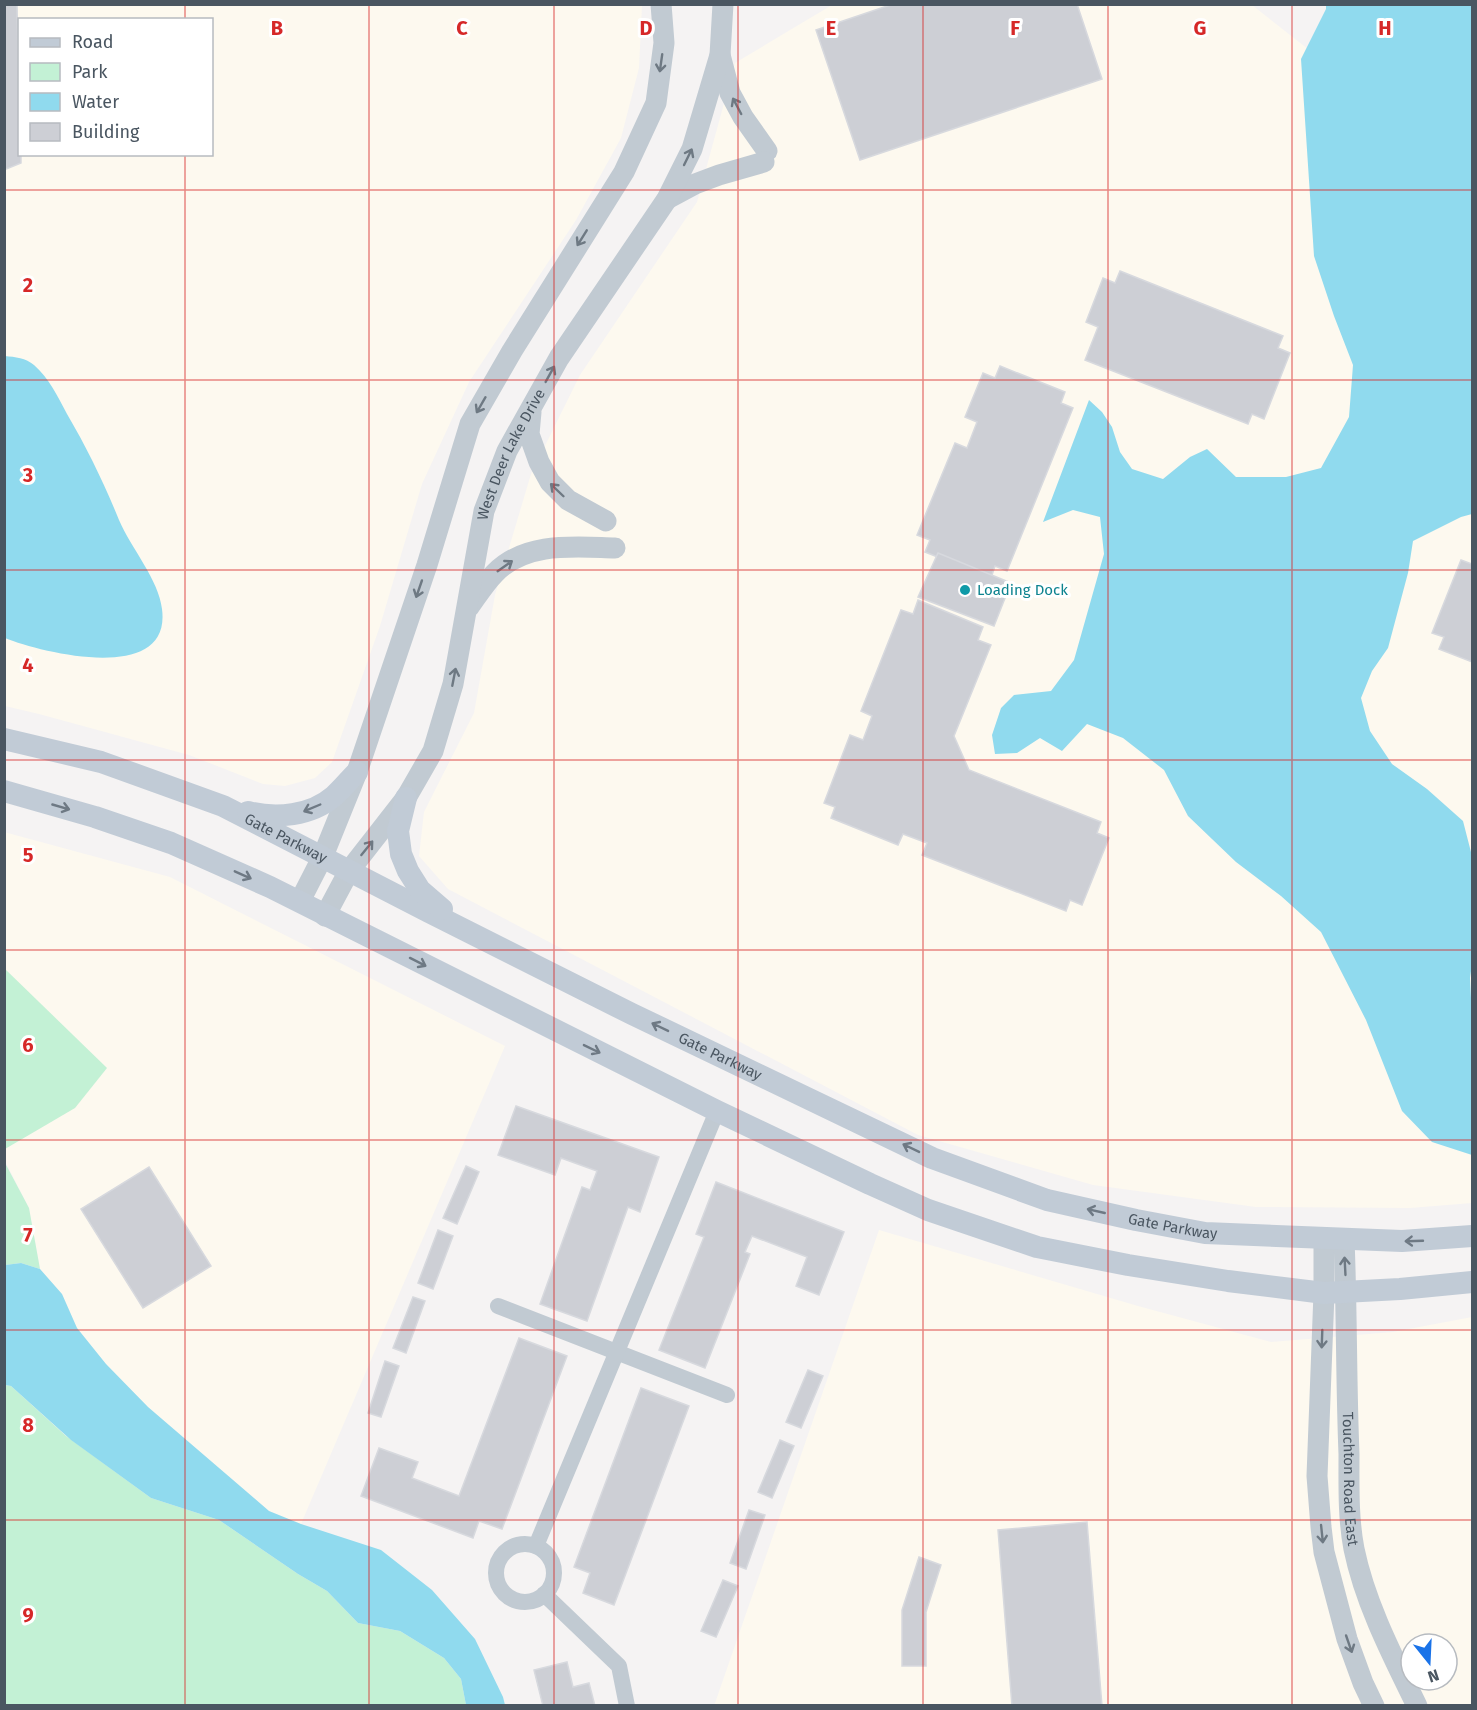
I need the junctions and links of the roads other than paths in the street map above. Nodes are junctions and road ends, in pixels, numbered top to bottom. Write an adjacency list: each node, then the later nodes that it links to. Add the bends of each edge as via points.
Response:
1 (661, 4): 10 (street, one-way to 10, via 664,43 656,103 624,172 470,424)
2 (723, 4): 3 (street, West Deer Lake Drive)
3 (720, 55): 4 (street, West Deer Lake Drive, one-way to 3, via 692,149); 4 (street, one-way to 3, via 765,157 730,93)
4 (667, 199): 5 (street, West Deer Lake Drive, one-way to 4, via 559,358)
5 (531, 408): 6 (street, one-way to 5, via 568,500 550,482 529,434); 8 (street, West Deer Lake Drive, via 507,451 484,511)
6 (606, 521)
7 (615, 548): 8 (street, one-way to 7, via 496,572 517,557 542,548)
8 (467, 609): 12 (street, West Deer Lake Drive, one-way to 8, via 433,751 453,684)
9 (4, 739): 13 (main road, Gate Parkway, via 101,762)
10 (357, 772): 13 (main road, one-way to 13, via 333,797 312,810 263,816); 14 (street)
11 (4, 791): 16 (main road, one-way to 16, via 171,843)
12 (406, 798): 15 (street, West Deer Lake Drive, one-way to 12); 18 (main road, via 398,831 408,871 420,890)
13 (223, 806): 14 (main road, Gate Parkway)
14 (323, 856): 15 (main road, Gate Parkway); 16 (street)
15 (349, 871): 17 (street, West Deer Lake Drive); 18 (main road, Gate Parkway)
16 (300, 901): 17 (main road)
17 (325, 916): 19 (main road, one-way to 19)
18 (465, 930): 21 (main road, Gate Parkway, one-way to 18, via 1205,1233 1047,1200 932,1158)
19 (717, 1111): 23 (main road, via 928,1210 1037,1247 1228,1281); 25 (street)
20 (1473, 1236): 21 (main road, Gate Parkway, one-way to 21, via 1402,1241)
21 (1334, 1239): 23 (street, Touchton Road East)
22 (1473, 1282): 23 (main road)
23 (1335, 1293): 30 (street, Touchton Road East, one-way to 30, via 1317,1476 1322,1535 1347,1639); 31 (street, Touchton Road East, via 1354,1549 1368,1596)
24 (498, 1306): 25 (street)
25 (617, 1352): 26 (street); 27 (street)
26 (727, 1395)
27 (536, 1546): 28 (street, via 544,1551 553,1568 550,1586); 28 (street, via 518,1545 502,1555 497,1582 509,1597 517,1600 527,1601)
28 (544, 1594): 29 (street, via 619,1666)
29 (627, 1706)
30 (1374, 1706)
31 (1417, 1706)

